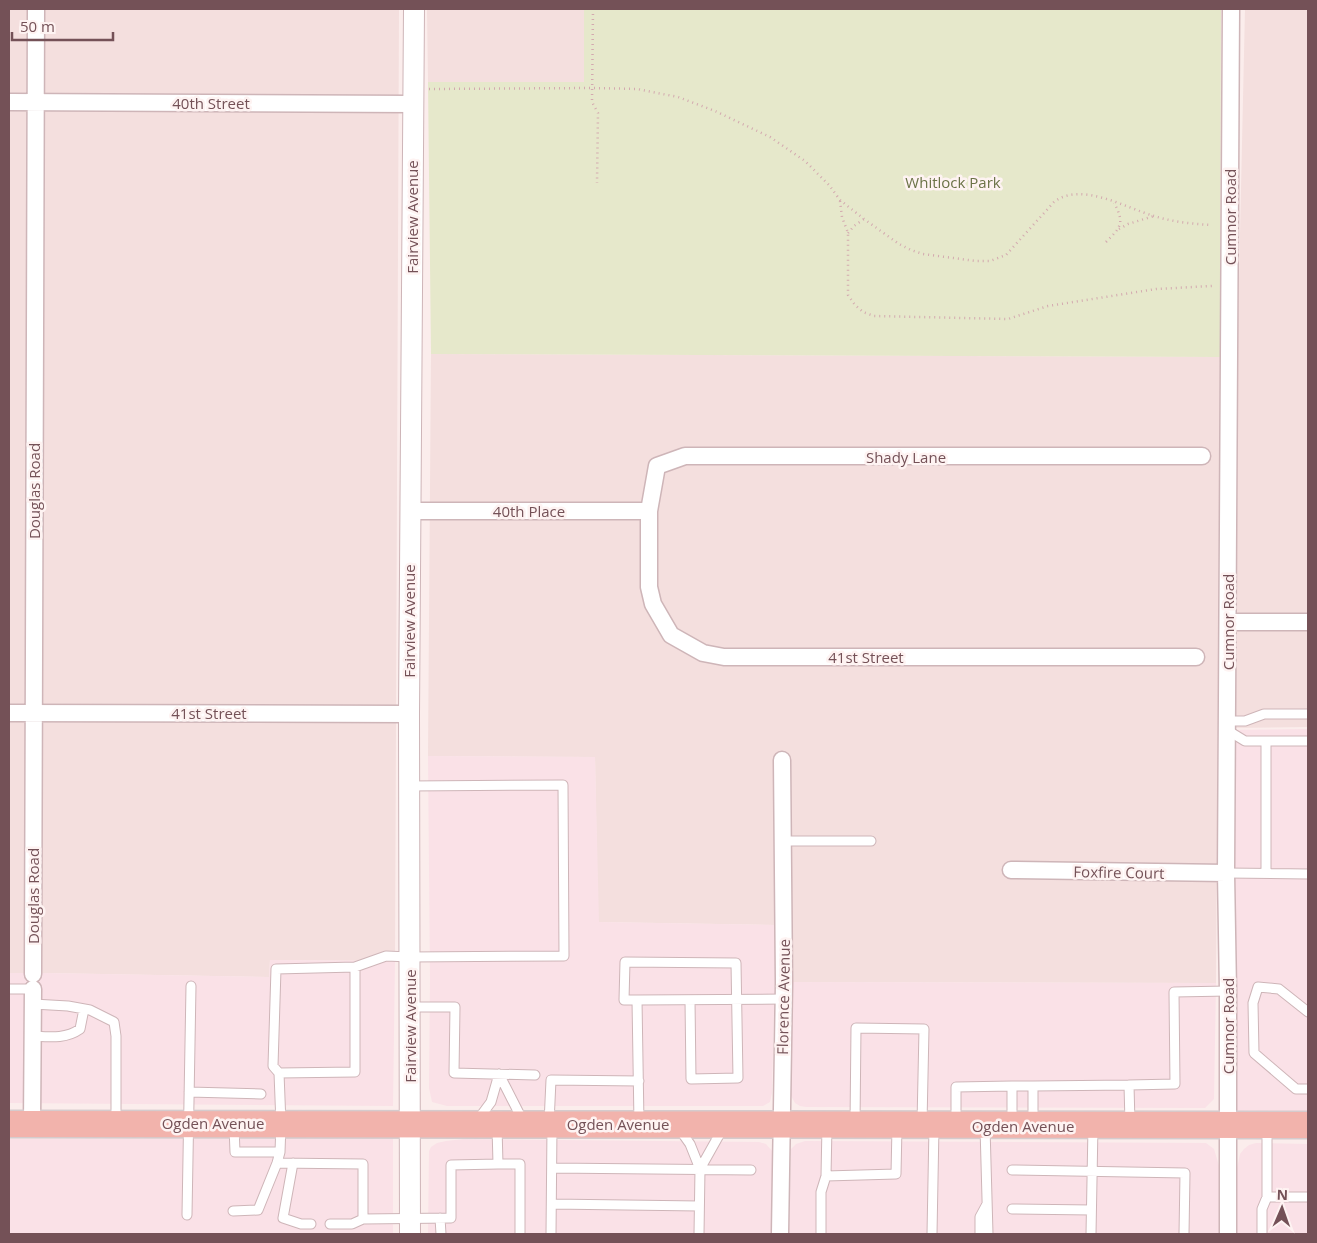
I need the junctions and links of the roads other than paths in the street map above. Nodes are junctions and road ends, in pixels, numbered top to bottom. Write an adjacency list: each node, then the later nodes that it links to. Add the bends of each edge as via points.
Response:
1 (36, 9): 5 (street, Douglas Road)
2 (414, 9): 6 (street, Fairview Avenue)
3 (1231, 9): 10 (street, Cumnor Road)
4 (9, 102): 5 (street, 40th Street)
5 (35, 103): 6 (street, 40th Street); 14 (street, Douglas Road)
6 (413, 104): 8 (street, Fairview Avenue)
7 (1202, 456): 9 (street, Shady Lane, via 686,456 657,466)
8 (410, 511): 9 (street, 40th Place); 15 (street, Fairview Avenue)
9 (649, 511): 12 (street, 41st Street, via 649,587 653,604 671,635 703,653 731,657)
10 (1228, 622): 11 (street); 17 (street, Cumnor Road)
11 (1308, 622)
12 (1196, 657)
13 (9, 713): 14 (street, 41st Street)
14 (34, 713): 15 (street, 41st Street); 32 (street, Douglas Road)
15 (409, 714): 21 (street, Fairview Avenue)
16 (1308, 714): 17 (lane, via 1264,714)
17 (1227, 725): 19 (lane, via 1245,741); 25 (street, Cumnor Road)
18 (1308, 741): 19 (lane)
19 (1266, 742): 26 (lane)
20 (782, 760): 22 (street, Florence Avenue)
21 (409, 786): 28 (street, Fairview Avenue); 28 (lane, via 563,785 564,956)
22 (783, 840): 23 (lane); 35 (street, Florence Avenue)
23 (871, 841)
24 (1011, 870): 25 (street, Foxfire Court)
25 (1226, 873): 26 (lane); 33 (street, Cumnor Road)
26 (1266, 873): 27 (lane)
27 (1308, 874)
28 (410, 957): 29 (lane, via 386,956); 38 (street, Fairview Avenue)
29 (355, 967): 42 (lane, via 355,1072); 42 (lane, via 276,969 273,1066)
30 (191, 986): 50 (lane)
31 (9, 989): 32 (lane)
32 (33, 989): 39 (lane, via 68,1006); 41 (street, Douglas Road)
33 (1228, 991): 46 (lane, via 1174,992 1175,1084); 74 (street, Cumnor Road)
34 (737, 999): 35 (lane); 36 (lane, via 736,963 625,962 624,1000); 37 (lane); 37 (lane, via 738,1078 691,1079)
35 (784, 999): 63 (street, Florence Avenue)
36 (637, 1000): 37 (lane); 45 (lane)
37 (690, 1000)
38 (410, 1007): 43 (lane, via 455,1007 454,1074); 58 (street, Fairview Avenue)
39 (84, 1009): 41 (lane, via 80,1029 74,1034 58,1038); 55 (lane, via 114,1022)
40 (1308, 1012): 49 (lane, via 1279,989 1258,988 1253,1004 1254,1053 1296,1089)
41 (33, 1036): 54 (street, Douglas Road)
42 (279, 1073): 57 (lane)
43 (499, 1074): 44 (lane); 53 (lane); 59 (lane)
44 (534, 1075)
45 (639, 1081): 59 (lane, via 550,1080); 60 (lane)
46 (1130, 1085): 48 (lane); 73 (lane)
47 (1012, 1086): 48 (lane); 66 (lane, via 956,1087); 71 (lane)
48 (1033, 1086): 71 (lane)
49 (1308, 1088)
50 (189, 1092): 51 (lane); 56 (lane)
51 (261, 1094)
52 (234, 1123): 56 (main road, Ogden Avenue); 57 (main road, Ogden Avenue); 75 (lane, via 235,1152)
53 (486, 1123): 58 (main road, Ogden Avenue); 59 (main road, Ogden Avenue); 78 (lane)
54 (20, 1124): 55 (main road, Ogden Avenue)
55 (116, 1124): 56 (main road, Ogden Avenue)
56 (188, 1124): 93 (lane)
57 (281, 1124): 58 (main road, Ogden Avenue); 75 (lane)
58 (410, 1124): 98 (street, Fairview Avenue)
59 (542, 1124): 60 (main road, Ogden Avenue); 79 (lane)
60 (639, 1124): 61 (main road, Ogden Avenue)
61 (676, 1124): 62 (main road, Ogden Avenue); 80 (lane, via 690,1144)
62 (724, 1125): 63 (main road, Ogden Avenue); 80 (lane)
63 (781, 1125): 69 (main road, Ogden Avenue); 103 (street, Florence Avenue)
64 (855, 1125): 65 (main road, Ogden Avenue); 66 (lane, via 856,1028 924,1029); 69 (main road, Ogden Avenue)
65 (896, 1125): 66 (main road, Ogden Avenue); 84 (lane, via 896,1174)
66 (937, 1125): 70 (main road, Ogden Avenue); 105 (lane)
67 (1267, 1125): 68 (main road, Ogden Avenue); 74 (main road, Ogden Avenue); 85 (lane)
68 (1308, 1125)
69 (827, 1126): 84 (lane)
70 (985, 1126): 71 (main road, Ogden Avenue); 87 (lane)
71 (1023, 1126): 72 (main road, Ogden Avenue)
72 (1093, 1126): 73 (main road, Ogden Avenue); 83 (lane)
73 (1130, 1126): 74 (main road, Ogden Avenue)
74 (1228, 1126): 110 (street, Cumnor Road)
75 (280, 1152): 76 (lane)
76 (277, 1163): 77 (lane); 92 (lane, via 258,1210)
77 (293, 1163): 95 (lane, via 363,1164); 96 (lane, via 283,1218)
78 (498, 1164): 94 (lane, via 451,1165 451,1218); 100 (lane, via 520,1164)
79 (552, 1168): 80 (lane); 88 (lane)
80 (700, 1169): 81 (lane); 89 (lane)
81 (751, 1170)
82 (1012, 1170): 83 (lane)
83 (1092, 1171): 91 (lane); 109 (lane, via 1184,1173)
84 (826, 1176): 104 (lane, via 821,1192)
85 (1267, 1197): 86 (lane); 111 (lane, via 1262,1209)
86 (1308, 1198)
87 (988, 1203): 106 (lane, via 980,1217); 107 (lane)
88 (552, 1204): 89 (lane); 101 (lane)
89 (699, 1206): 102 (lane)
90 (1012, 1209): 91 (lane)
91 (1091, 1210): 108 (lane)
92 (232, 1211)
93 (187, 1215)
94 (440, 1218): 98 (lane); 99 (lane)
95 (363, 1219): 97 (lane, via 352,1224); 98 (lane)
96 (310, 1224)
97 (330, 1224)
98 (410, 1226)
99 (440, 1234)
100 (520, 1234)
101 (551, 1234)
102 (699, 1234)
103 (780, 1234)
104 (821, 1234)
105 (932, 1234)
106 (980, 1234)
107 (988, 1234)
108 (1091, 1234)
109 (1184, 1234)
110 (1228, 1234)
111 (1262, 1234)

